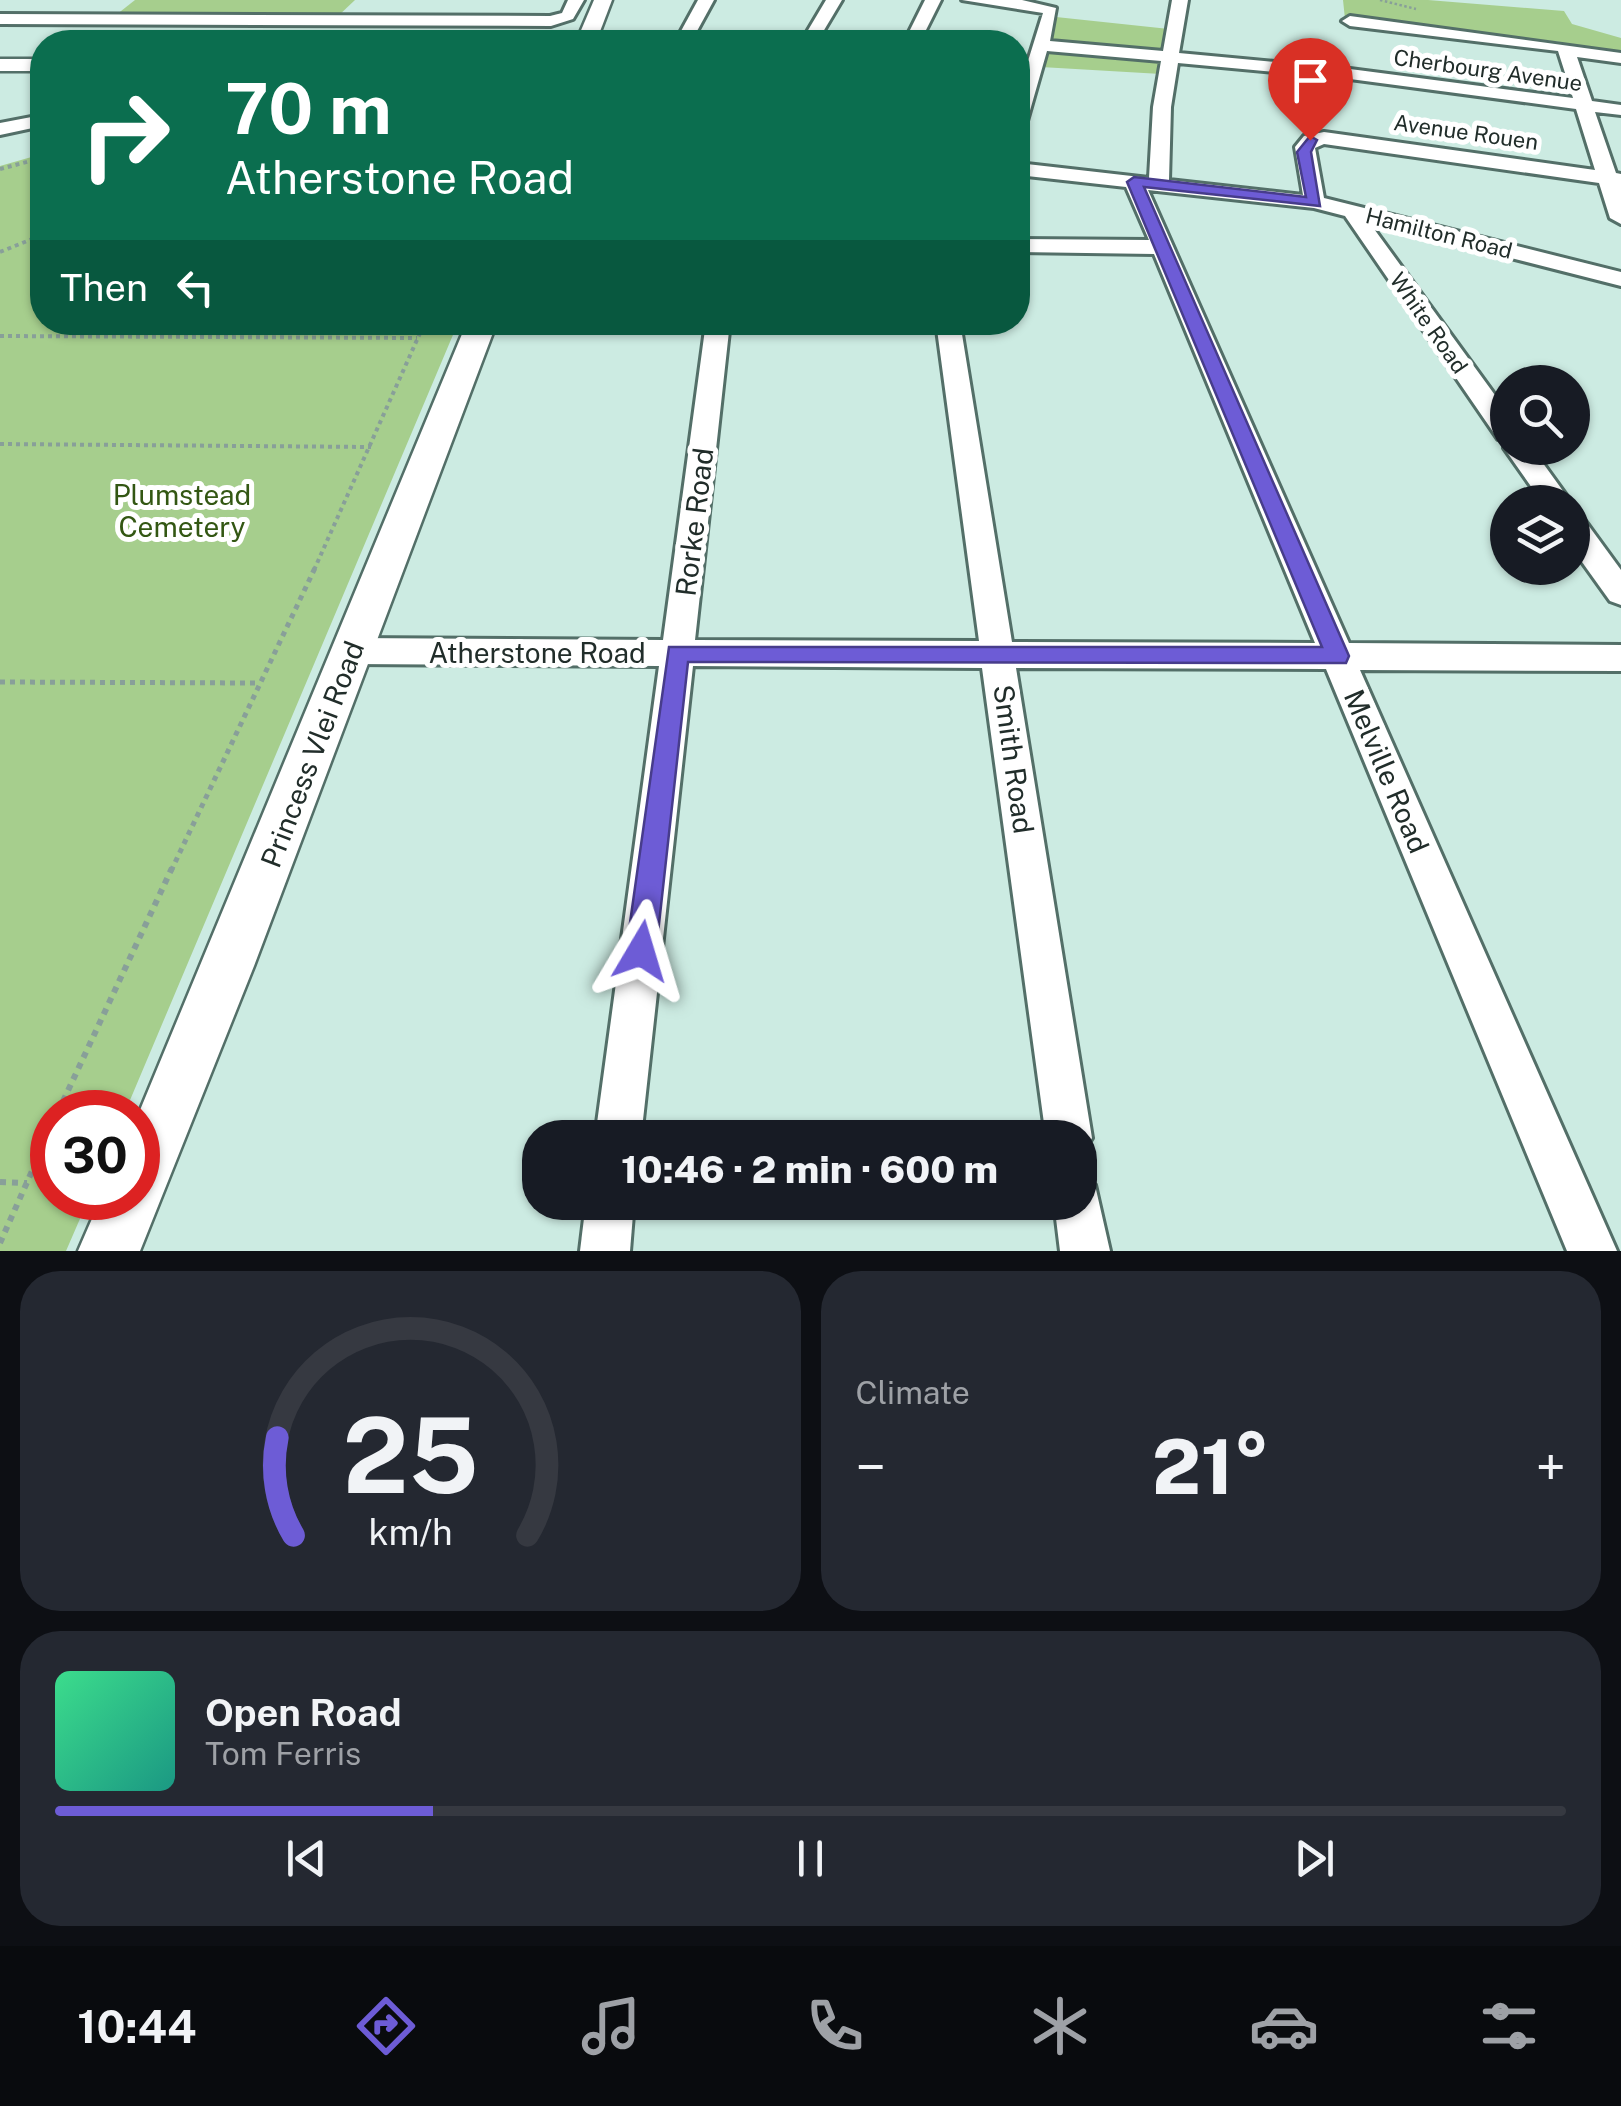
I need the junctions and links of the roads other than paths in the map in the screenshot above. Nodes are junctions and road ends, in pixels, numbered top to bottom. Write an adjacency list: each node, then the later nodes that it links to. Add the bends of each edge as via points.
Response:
1 (126, 0): 11 (street)
2 (360, 0): 12 (street)
3 (576, 0): 12 (street, via 557,21)
4 (706, 0): 17 (street)
5 (834, 0): 18 (street)
6 (933, 0): 19 (street)
7 (970, 0): 20 (street, via 1050,10)
8 (1180, 0): 22 (street)
9 (601, 5): 16 (street)
10 (0, 19): 11 (street)
11 (102, 19): 12 (street); 14 (street)
12 (343, 20): 15 (street)
13 (1350, 21): 21 (street)
14 (87, 30)
15 (335, 30)
16 (591, 30)
17 (690, 30)
18 (816, 30)
19 (918, 30)
20 (1041, 46): 22 (street, Cherbourg Avenue); 26 (street)
21 (1566, 49): 23 (street); 27 (street)
22 (1171, 56): 27 (street, Cherbourg Avenue); 35 (street)
23 (1621, 58)
24 (0, 65): 25 (street)
25 (30, 65)
26 (1030, 78)
27 (1583, 105): 29 (street, Cherbourg Avenue); 34 (street)
28 (30, 108): 30 (street)
29 (1621, 110)
30 (0, 114)
31 (30, 123): 32 (street)
32 (0, 129)
33 (1030, 169): 35 (street, Hamilton Road)
34 (1614, 179): 36 (street, Avenue Rouen, via 1317,138 1304,152); 38 (street)
35 (1147, 183): 36 (street, Hamilton Road); 40 (street, Melville Road)
36 (1314, 202): 37 (street, Hamilton Road)
37 (1357, 212): 41 (street, Hamilton Road); 45 (street, White Road, via 1355,218)
38 (1621, 218)
39 (1030, 246): 40 (street)
40 (1162, 247): 51 (street, Melville Road)
41 (1621, 278)
42 (477, 335): 48 (street, Princess Vlei Road)
43 (716, 335): 49 (street, Rorke Road)
44 (950, 335): 50 (street, Smith Road)
45 (1490, 408)
46 (1590, 550): 47 (street)
47 (1621, 593)
48 (352, 651): 49 (street, Atherstone Road); 55 (street, Princess Vlei Road)
49 (678, 653): 50 (street, Atherstone Road); 53 (street, Rorke Road)
50 (999, 655): 51 (street, Atherstone Road); 54 (street, Smith Road)
51 (1338, 656): 52 (street, Atherstone Road); 62 (street, Melville Road)
52 (1621, 658)
53 (620, 1120)
54 (1066, 1120)
55 (160, 1128)
56 (122, 1220): 59 (street)
57 (608, 1220): 60 (street)
58 (1081, 1220): 61 (street)
59 (109, 1251)
60 (604, 1251)
61 (1086, 1251)
62 (1592, 1251)

